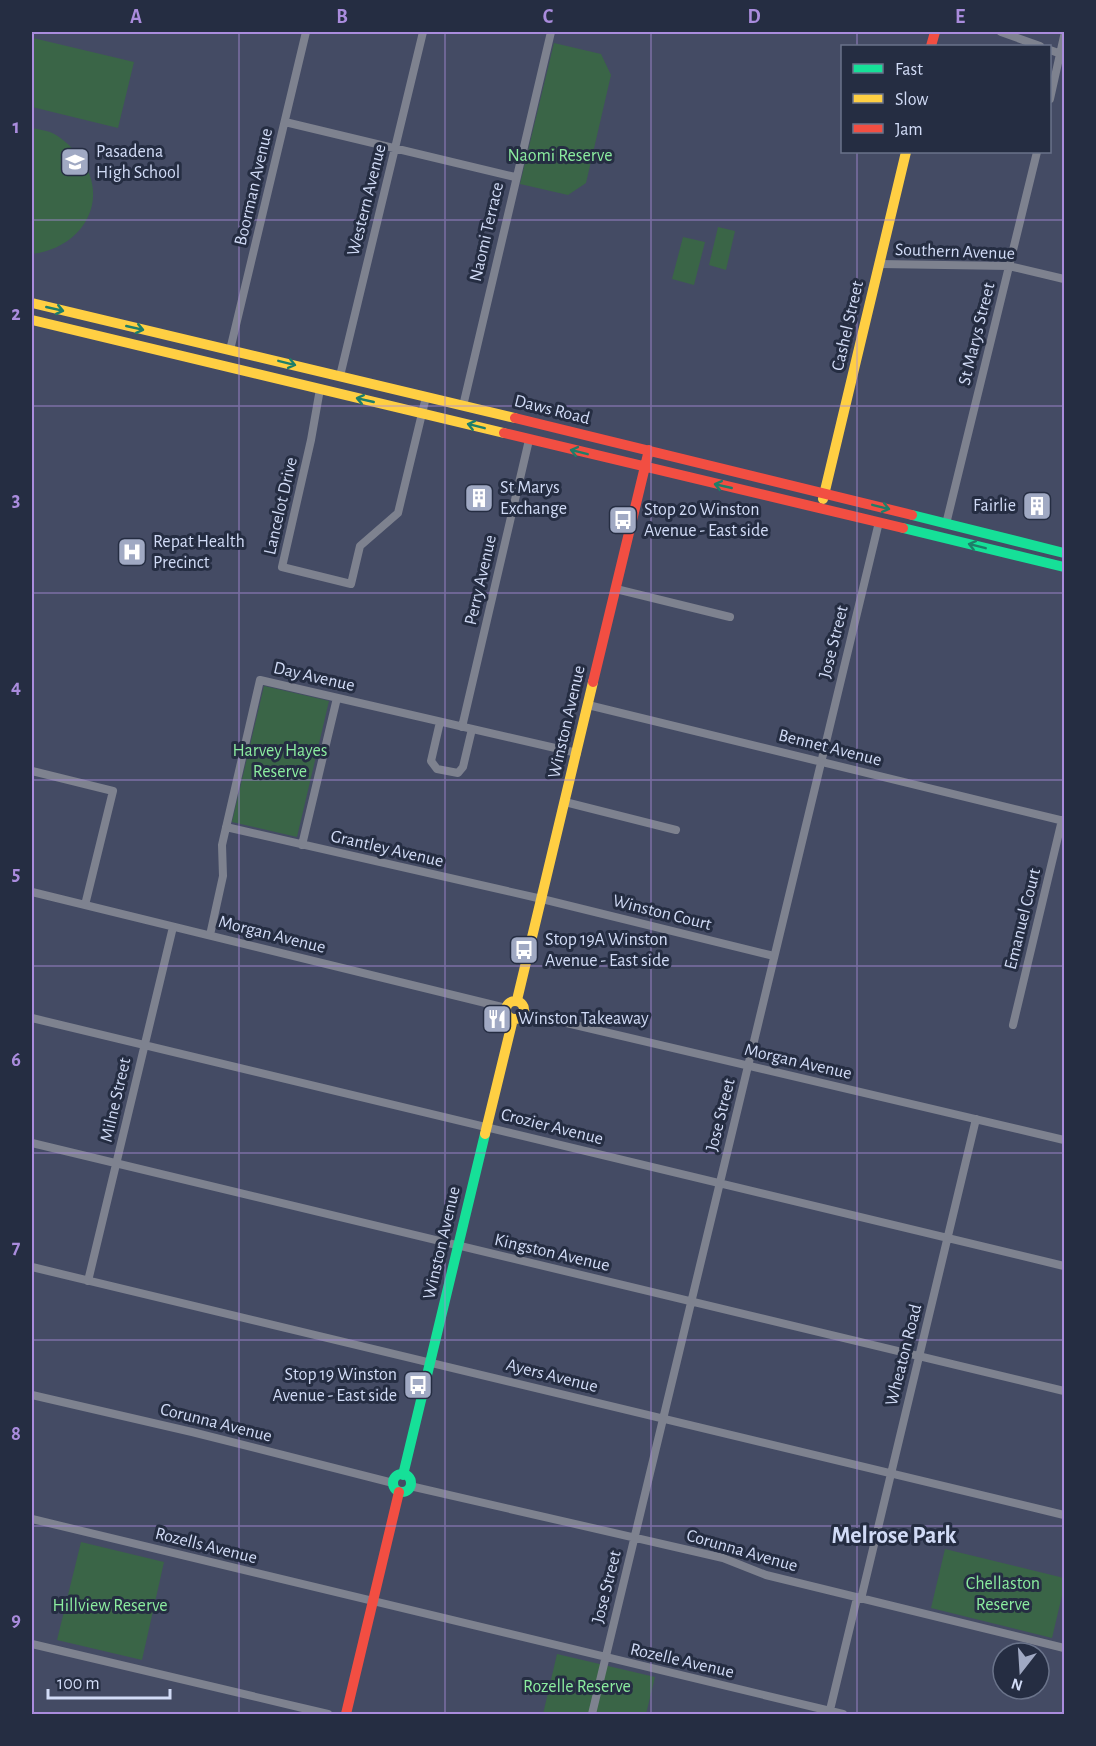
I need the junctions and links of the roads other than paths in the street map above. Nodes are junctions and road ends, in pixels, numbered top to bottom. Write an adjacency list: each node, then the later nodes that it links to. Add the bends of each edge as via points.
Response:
1 (306, 32): 9 (street, Boorman Avenue)
2 (423, 32): 10 (street, Western Avenue)
3 (551, 32): 13 (street, Naomi Terrace)
4 (1001, 32): 6 (street)
5 (1065, 36): 7 (street)
6 (1037, 45)
7 (1062, 55): 8 (street)
8 (1051, 95)
9 (285, 122): 10 (street); 22 (street, Boorman Avenue)
10 (395, 149): 13 (street); 25 (street, Western Avenue)
11 (906, 153): 14 (main road, Cashel Street)
12 (1037, 153): 15 (street, St Marys Street)
13 (515, 177): 28 (street, Naomi Terrace)
14 (879, 264): 15 (street, Southern Avenue); 33 (main road, Cashel Street)
15 (1009, 266): 16 (street, Southern Avenue); 36 (street, St Marys Street)
16 (1065, 279)
17 (32, 303): 18 (main road, Daws Road, one-way to 18)
18 (78, 314): 20 (main road); 21 (main road); 22 (main road, Daws Road, one-way to 22)
19 (32, 320): 20 (main road, Daws Road)
20 (67, 328): 21 (main road, Daws Road)
21 (84, 332): 23 (main road, Daws Road)
22 (231, 350): 23 (main road); 24 (main road, via 236,360); 25 (main road, Daws Road, one-way to 25)
23 (206, 362): 24 (main road, Daws Road)
24 (253, 373): 26 (main road, Daws Road)
25 (340, 376): 27 (main road, Daws Road)
26 (320, 389): 29 (main road, Daws Road, one-way to 26); 29 (street, Lancelot Drive, via 282,567 351,584 360,546 398,513)
27 (426, 397): 28 (main road, Daws Road); 29 (street, Lancelot Drive)
28 (463, 406): 31 (main road, Daws Road)
29 (422, 413): 30 (main road, Daws Road, one-way to 29)
30 (529, 440): 32 (main road, Daws Road, one-way to 30); 44 (street, Perry Avenue)
31 (649, 450): 32 (main road, Winston Avenue); 33 (main road, Daws Road)
32 (645, 468): 34 (main road, Daws Road, one-way to 32); 39 (main road, Winston Avenue)
33 (824, 493): 34 (main road, Cashel Street); 36 (main road, Daws Road, one-way to 36)
34 (821, 508): 35 (main road, Daws Road)
35 (879, 522): 38 (main road, Daws Road, one-way to 35); 47 (street, Jose Street)
36 (946, 524): 37 (main road, Daws Road)
37 (1065, 553)
38 (1065, 567)
39 (616, 589): 40 (street); 42 (main road, Winston Avenue)
40 (730, 617)
41 (337, 698): 43 (street, Day Avenue); 51 (street, Day Avenue, via 260,680); 53 (street)
42 (588, 705): 46 (main road, Winston Avenue); 47 (street, Bennet Avenue)
43 (440, 722): 44 (street, Day Avenue); 45 (street, via 431,761 437,769 458,773)
44 (462, 727): 45 (street, Day Avenue)
45 (472, 729): 46 (street, Day Avenue)
46 (577, 753): 49 (main road, Winston Avenue)
47 (821, 761): 50 (street, Bennet Avenue); 59 (street, Jose Street)
48 (32, 771): 56 (street, via 113,791)
49 (565, 802): 52 (street); 55 (main road, Winston Avenue)
50 (1063, 820): 65 (street, Emanuel Court)
51 (226, 827): 53 (street, Grantley Avenue); 58 (street, Day Avenue, via 223,876)
52 (676, 830)
53 (302, 845): 55 (street, Grantley Avenue)
54 (32, 892): 56 (street, Morgan Avenue)
55 (542, 899): 59 (street, Winston Court); 60 (main road, Winston Avenue)
56 (86, 905): 57 (street, Morgan Avenue)
57 (173, 927): 58 (street, Morgan Avenue); 66 (street, Milne Street)
58 (210, 935): 61 (street, Morgan Avenue)
59 (774, 956): 67 (street, Jose Street)
60 (517, 1000): 61 (main road, via 509,1002); 62 (main road, via 524,1006)
61 (506, 1008): 64 (main road)
62 (524, 1013): 64 (main road); 67 (street, Morgan Avenue)
63 (32, 1018): 66 (street, Crozier Avenue)
64 (513, 1019): 69 (main road, Winston Avenue)
65 (1013, 1025)
66 (145, 1045): 69 (street, Crozier Avenue); 72 (street, Milne Street)
67 (748, 1066): 68 (street, Morgan Avenue); 73 (street, Jose Street)
68 (976, 1119): 70 (street, Morgan Avenue); 74 (street, Wheaton Road)
69 (487, 1127): 73 (street, Crozier Avenue); 75 (main road, Winston Avenue)
70 (1065, 1140)
71 (32, 1143): 72 (street, Kingston Avenue)
72 (116, 1164): 75 (street, Kingston Avenue); 78 (street, Milne Street)
73 (720, 1183): 74 (street, Crozier Avenue); 79 (street, Jose Street)
74 (948, 1238): 76 (street, Crozier Avenue); 80 (street, Wheaton Road)
75 (459, 1246): 79 (street, Kingston Avenue); 81 (main road, Winston Avenue)
76 (1065, 1266)
77 (32, 1267): 78 (street, Ayers Avenue)
78 (88, 1281): 81 (street, Ayers Avenue)
79 (691, 1302): 80 (street, Kingston Avenue); 84 (street, Jose Street)
80 (919, 1356): 82 (street, Kingston Avenue); 85 (street, Wheaton Road)
81 (431, 1362): 84 (street, Ayers Avenue); 86 (main road, Winston Avenue)
82 (1065, 1391)
83 (32, 1395): 88 (street, Corunna Avenue, via 204,1435)
84 (663, 1418): 85 (street, Ayers Avenue); 91 (street, Jose Street)
85 (891, 1473): 89 (street, Ayers Avenue); 92 (street, Wheaton Road)
86 (404, 1475): 87 (main road); 88 (main road, via 395,1477)
87 (410, 1486): 88 (main road, via 406,1491); 91 (street, Corunna Avenue)
88 (396, 1488): 93 (main road)
89 (1065, 1515)
90 (32, 1520): 93 (street, Rozells Avenue)
91 (635, 1537): 92 (street, Corunna Avenue); 96 (street, Jose Street)
92 (859, 1598): 95 (street, Corunna Avenue); 97 (street, Wheaton Road)
93 (373, 1603): 96 (street, Rozelle Avenue); 99 (main road)
94 (32, 1644): 98 (street)
95 (1065, 1648)
96 (606, 1658): 97 (street, Rozelle Avenue); 100 (street, Jose Street)
97 (829, 1713): 101 (street, Rozelle Avenue)
98 (328, 1714)
99 (346, 1714)
100 (592, 1714)
101 (843, 1714)

